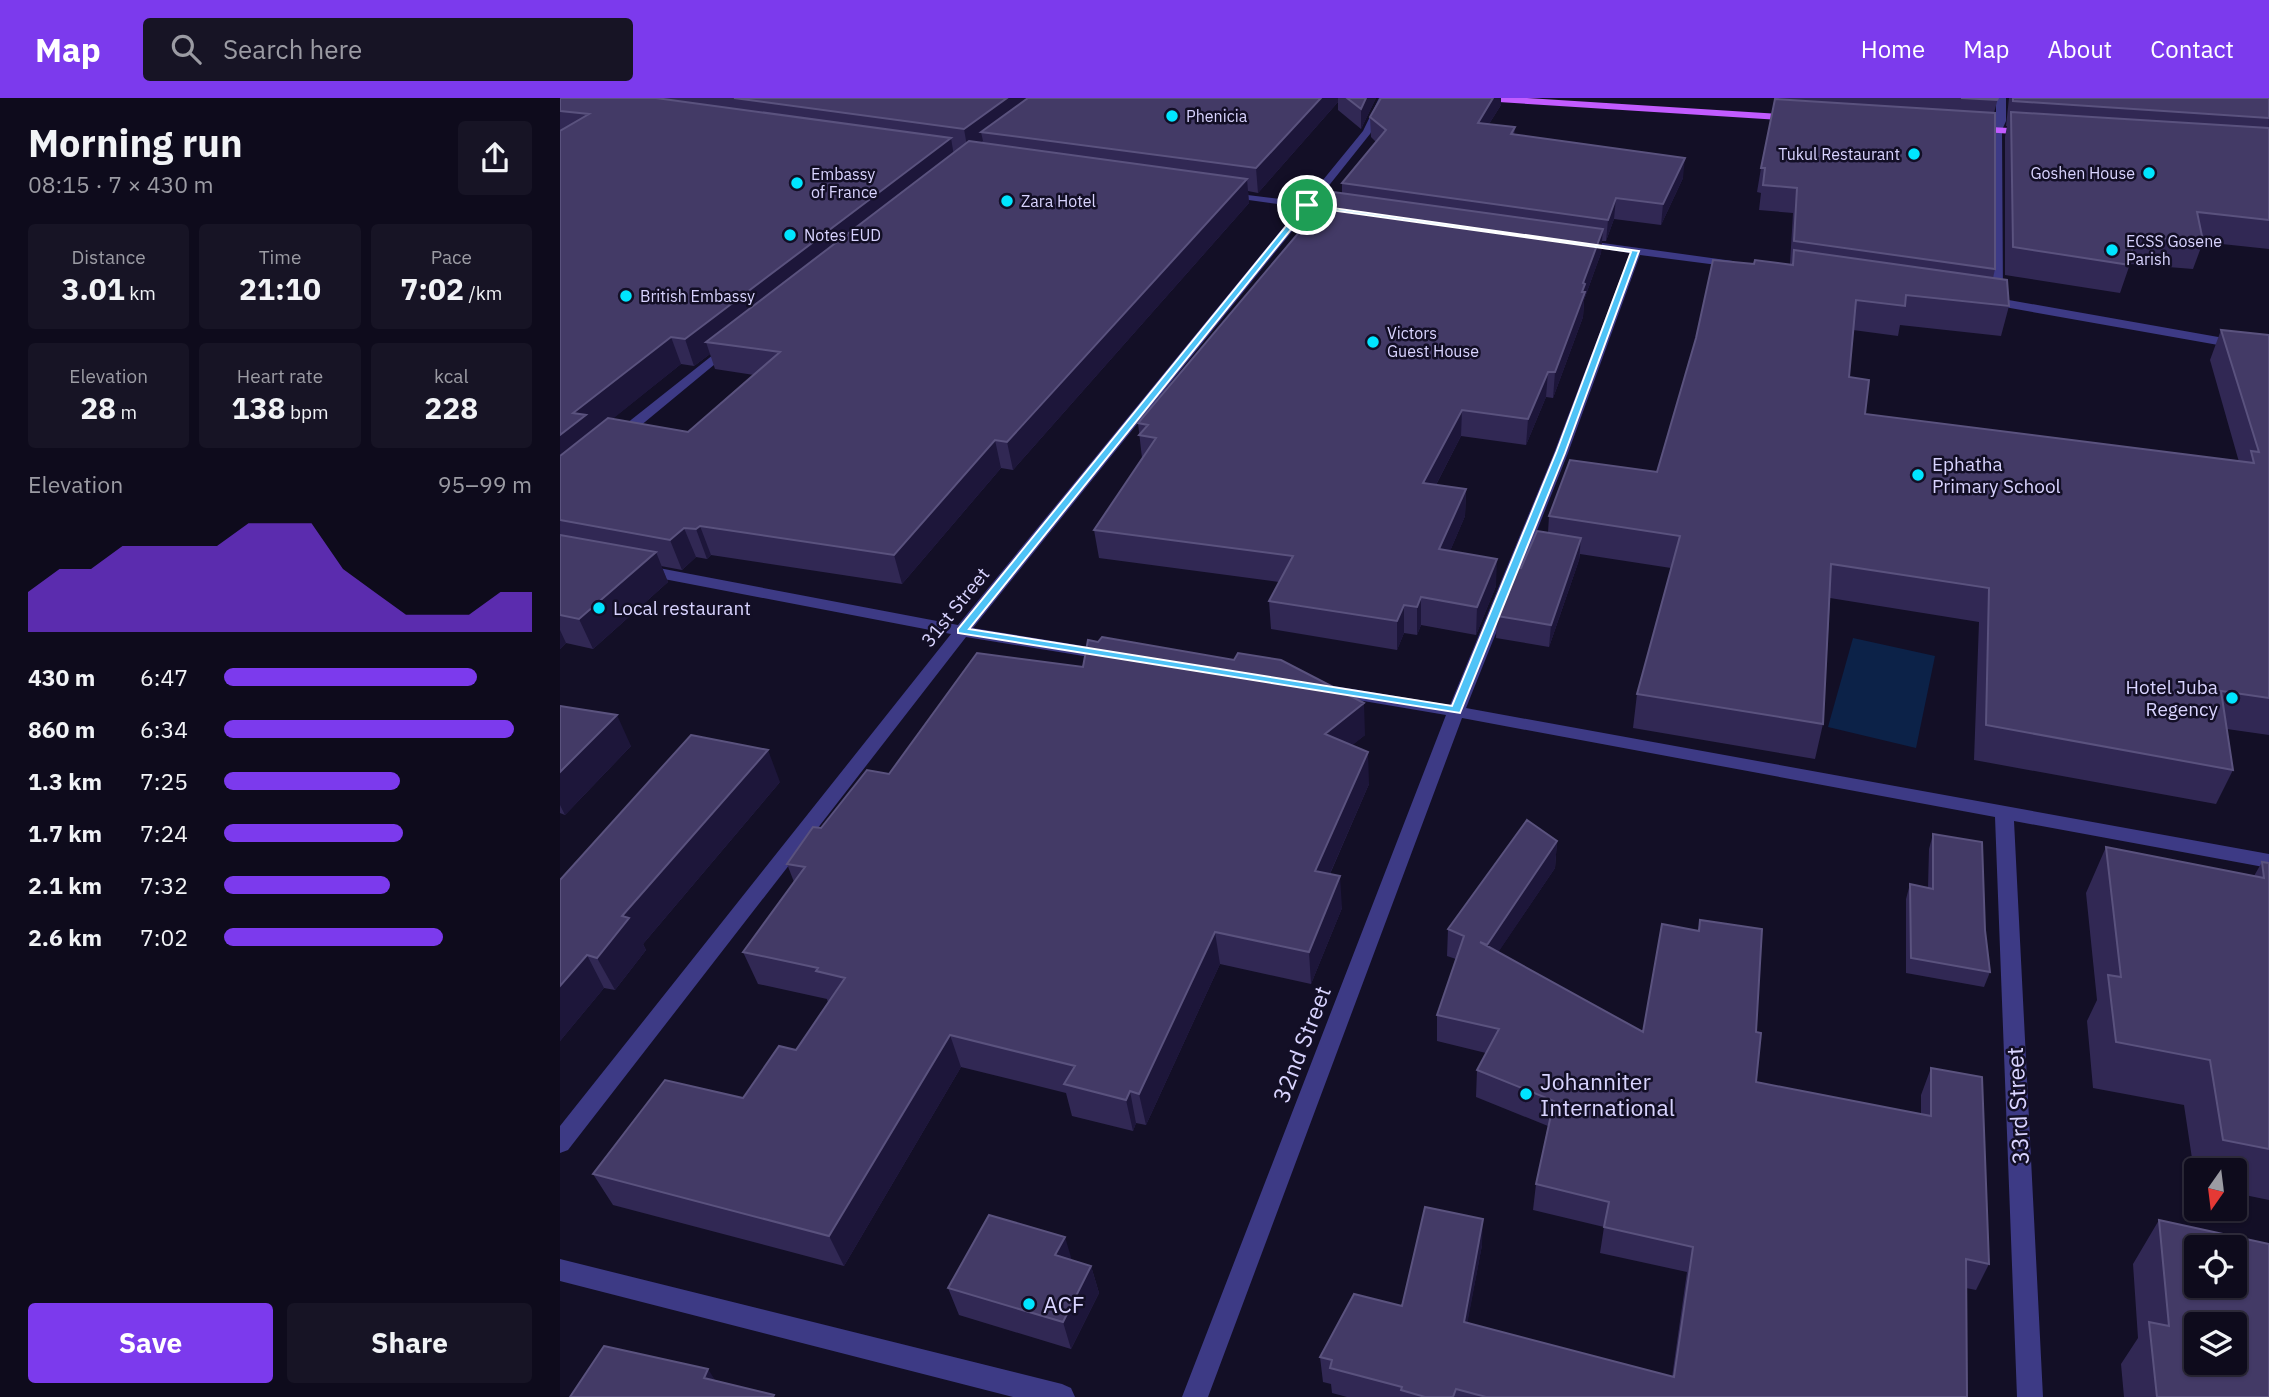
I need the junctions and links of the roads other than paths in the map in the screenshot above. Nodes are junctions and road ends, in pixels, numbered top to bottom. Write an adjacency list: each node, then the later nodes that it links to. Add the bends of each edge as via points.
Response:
1 (1384, 98): 12 (street, 31st Street, via 1367,132)
2 (1483, 98): 6 (main road)
3 (1653, 98): 5 (main road)
4 (2001, 98): 8 (street)
5 (1796, 107)
6 (1805, 118)
7 (1974, 119): 8 (main road)
8 (1999, 126): 9 (main road); 10 (main road); 18 (street)
9 (1956, 128)
10 (2039, 128)
11 (1213, 191): 12 (street)
12 (1307, 205): 13 (street); 23 (street, 31st Street)
13 (1348, 211)
14 (1567, 241): 15 (street)
15 (1636, 251): 16 (street); 26 (street, 32nd Street, via 1561,453)
16 (1743, 266)
17 (1970, 298): 18 (street)
18 (1997, 302): 20 (street)
19 (739, 338): 21 (street)
20 (2269, 350)
21 (602, 450)
22 (627, 567): 23 (street)
23 (962, 631): 24 (street); 29 (street, 31st Street)
24 (1126, 658)
25 (1305, 686): 26 (street)
26 (1456, 711): 27 (street); 32 (street, 32nd Street)
27 (2004, 814): 28 (street); 33 (street, 33rd Street)
28 (2269, 861)
29 (560, 1143)
30 (560, 1270): 31 (street)
31 (1062, 1397)
32 (1195, 1397)
33 (2030, 1397)

